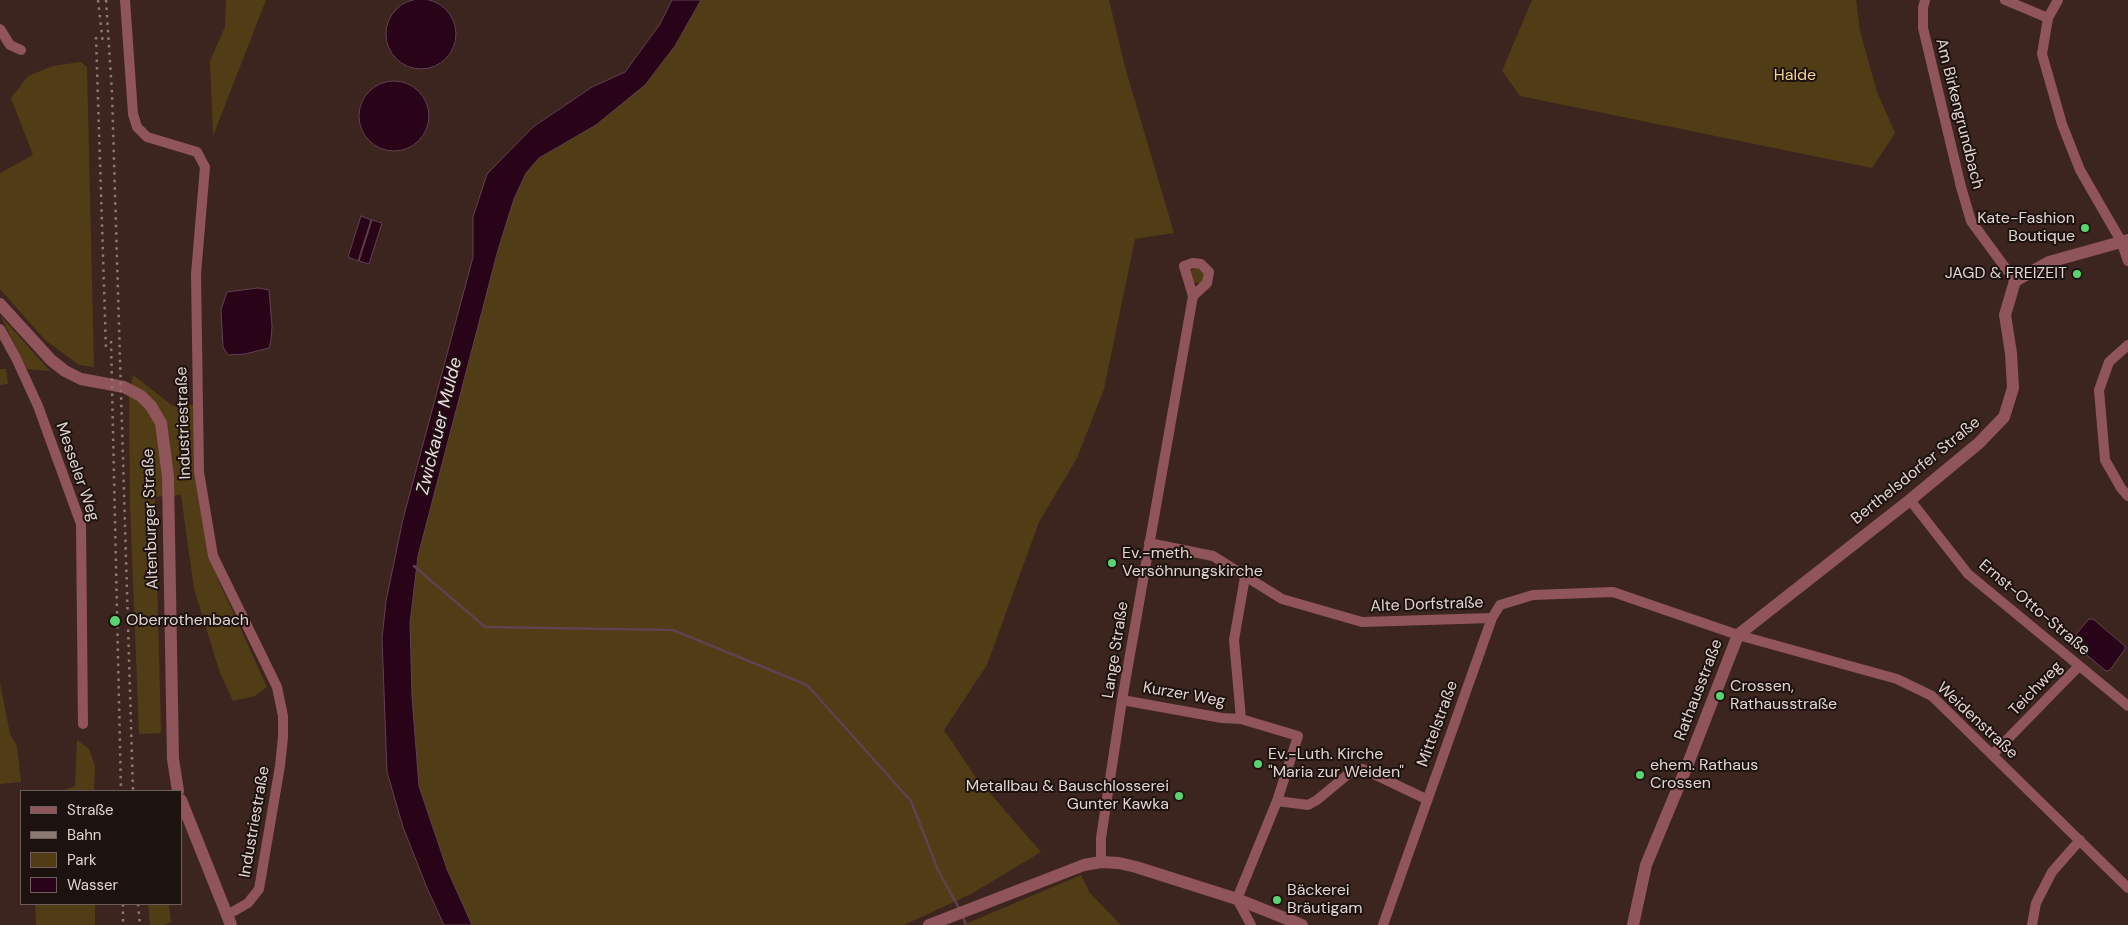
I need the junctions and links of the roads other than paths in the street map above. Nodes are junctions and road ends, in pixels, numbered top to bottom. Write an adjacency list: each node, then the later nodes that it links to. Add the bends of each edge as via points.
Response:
1 (125, 0): 35 (street, Industriestraße, via 133,114 137,127 147,137 197,152 205,168 196,274 199,472 213,556 277,687 283,716 280,766 258,889)
2 (1925, 0): 10 (street, Am Birkengrundbach, via 1923,28 1971,221)
3 (2005, 0): 5 (street)
4 (2058, 0): 5 (street)
5 (2048, 18): 8 (street, via 2042,54 2062,124 2080,170)
6 (0, 29): 7 (street, via 10,45)
7 (21, 50)
8 (2125, 241): 9 (street); 10 (street, via 2049,262)
9 (2128, 261)
10 (2015, 281): 16 (street, Berthelsdorfer Straße, via 2005,315 2013,388 2004,418 1980,443)
11 (1193, 296): 17 (street, Lange Straße)
12 (0, 304): 27 (street, Altenburger Straße, via 65,371 81,379 124,387 146,401 161,423 168,477 173,759)
13 (0, 329): 25 (street, Messeler Weg, via 38,406 81,524)
14 (2128, 345): 15 (street, via 2109,362 2099,390 2105,460)
15 (2128, 496)
16 (1910, 500): 20 (street, Berthelsdorfer Straße); 21 (street, Ernst-Otto-Straße, via 1968,574)
17 (1149, 543): 18 (street, Alte Dorfstraße, via 1212,556); 22 (street, Lange Straße)
18 (1245, 576): 19 (street, Alte Dorfstraße, via 1282,599 1362,622); 24 (street, via 1234,640)
19 (1492, 618): 20 (street, Alte Dorfstraße, via 1500,605 1533,595 1613,592); 28 (street, Mittelstraße)
20 (1738, 636): 26 (street, Weidenstraße, via 1897,679 1932,696); 40 (street, Rathausstraße, via 1646,865)
21 (2080, 666): 23 (street, Ernst-Otto-Straße); 26 (street, Teichweg)
22 (1122, 700): 24 (street, Kurzer Weg); 32 (street, Lange Straße, via 1101,838)
23 (2128, 706)
24 (1240, 719): 29 (street, Kurzer Weg, via 1298,736)
25 (83, 724)
26 (1992, 755): 31 (street, Weidenstraße)
27 (178, 790)
28 (1426, 800): 29 (street, via 1363,770 1352,771 1303,806); 39 (street, Mittelstraße)
29 (1276, 801): 34 (street)
30 (182, 802): 35 (street)
31 (2080, 840): 33 (street, Weidenstraße); 41 (street, via 2052,872 2036,903)
32 (1101, 862): 34 (street, via 1136,867); 36 (street, via 1084,865)
33 (2128, 888)
34 (1237, 899): 37 (street); 38 (street)
35 (229, 920)
36 (929, 925)
37 (1251, 925)
38 (1302, 925)
39 (1383, 925)
40 (1632, 925)
41 (2032, 925)

